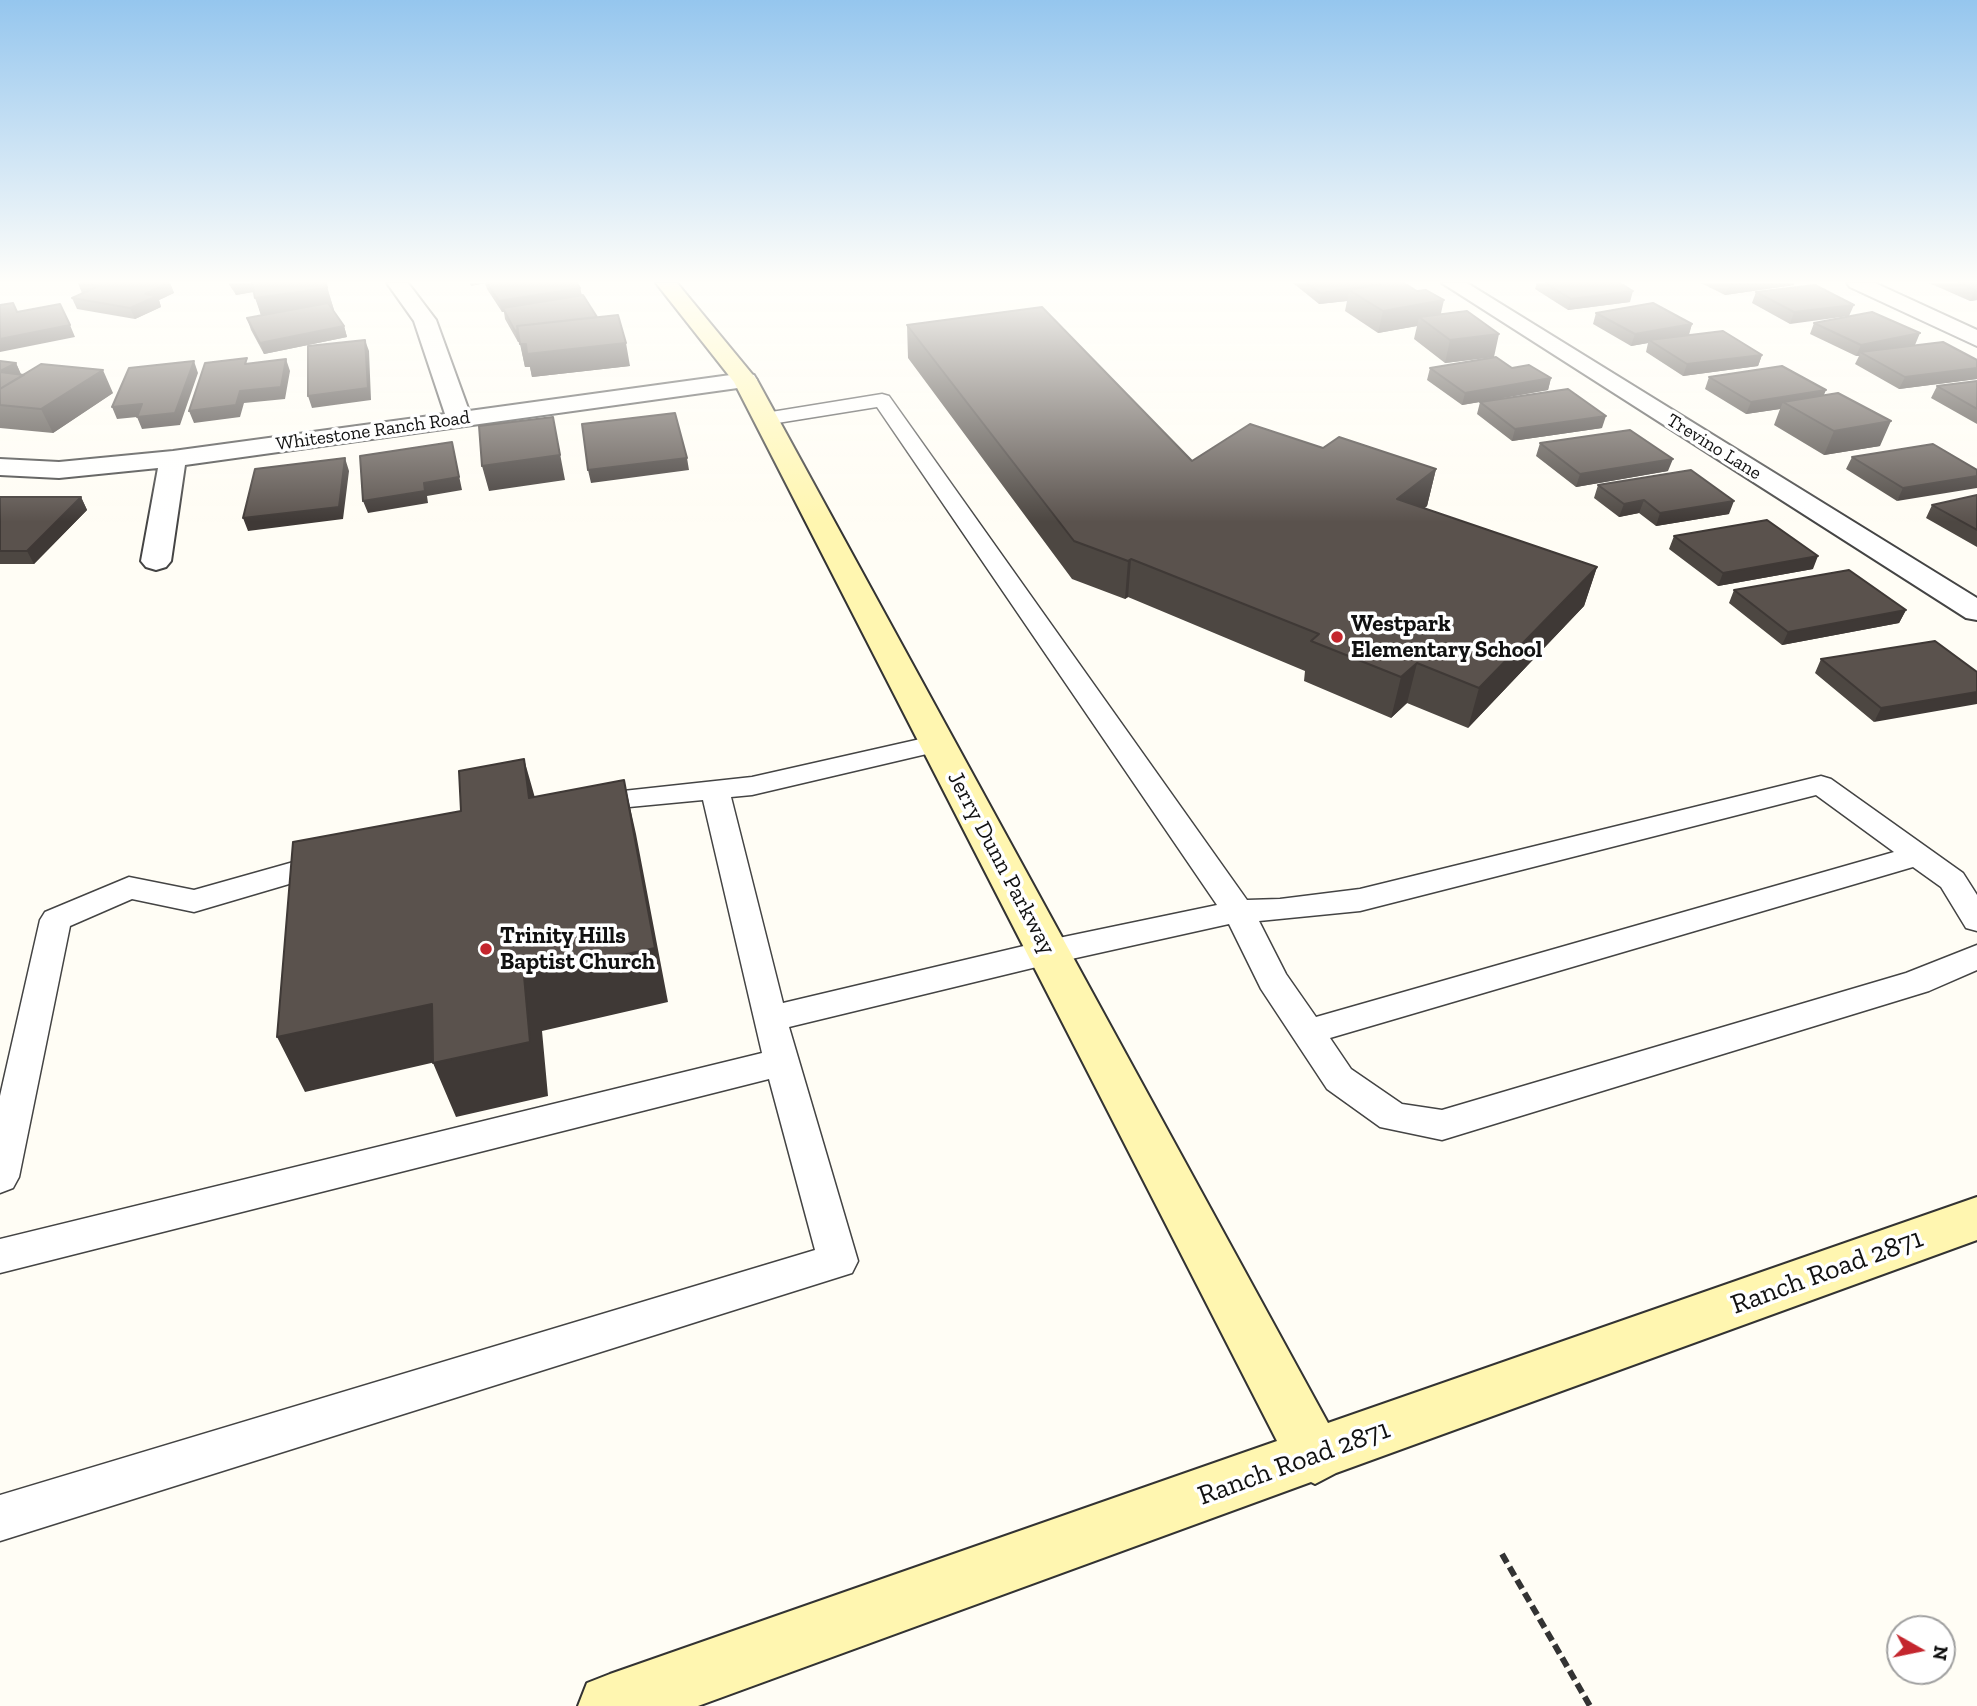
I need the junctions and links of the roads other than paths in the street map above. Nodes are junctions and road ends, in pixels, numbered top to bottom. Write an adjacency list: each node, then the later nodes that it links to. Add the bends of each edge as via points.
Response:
1 (440, 363): 5 (street)
2 (731, 363): 4 (street, Jerry Dunn Parkway)
3 (1579, 363): 10 (street, Trevino Lane)
4 (745, 380): 5 (street, Whitestone Ranch Road); 6 (street, Jerry Dunn Parkway)
5 (459, 418): 7 (street, Whitestone Ranch Road)
6 (765, 419): 11 (street, Jerry Dunn Parkway); 16 (lane, via 882,400)
7 (173, 459): 8 (street, Whitestone Ranch Road, via 59,470); 9 (street)
8 (0, 467)
9 (156, 561)
10 (1977, 611)
11 (938, 743): 12 (lane, via 752,786); 18 (street, Jerry Dunn Parkway)
12 (715, 789): 13 (lane); 20 (lane)
13 (563, 803)
14 (1919, 855): 16 (lane, via 1822,785 1360,900); 17 (lane, via 1952,880); 21 (lane)
15 (350, 856): 23 (lane, via 194,901 129,888 56,920)
16 (1238, 911): 18 (lane); 21 (lane, via 1273,980)
17 (1977, 920)
18 (1049, 952): 20 (lane); 26 (street, Jerry Dunn Parkway)
19 (1977, 957): 21 (lane, via 1917,982 1442,1125 1394,1117 1339,1079)
20 (770, 1019): 22 (lane)
21 (1308, 1032)
22 (782, 1062): 25 (lane); 27 (lane, via 838,1261)
23 (0, 1177)
24 (1977, 1218): 26 (street, Ranch Road 2871)
25 (0, 1256)
26 (1315, 1456): 28 (street, Ranch Road 2871)
27 (0, 1518)
28 (610, 1706)

